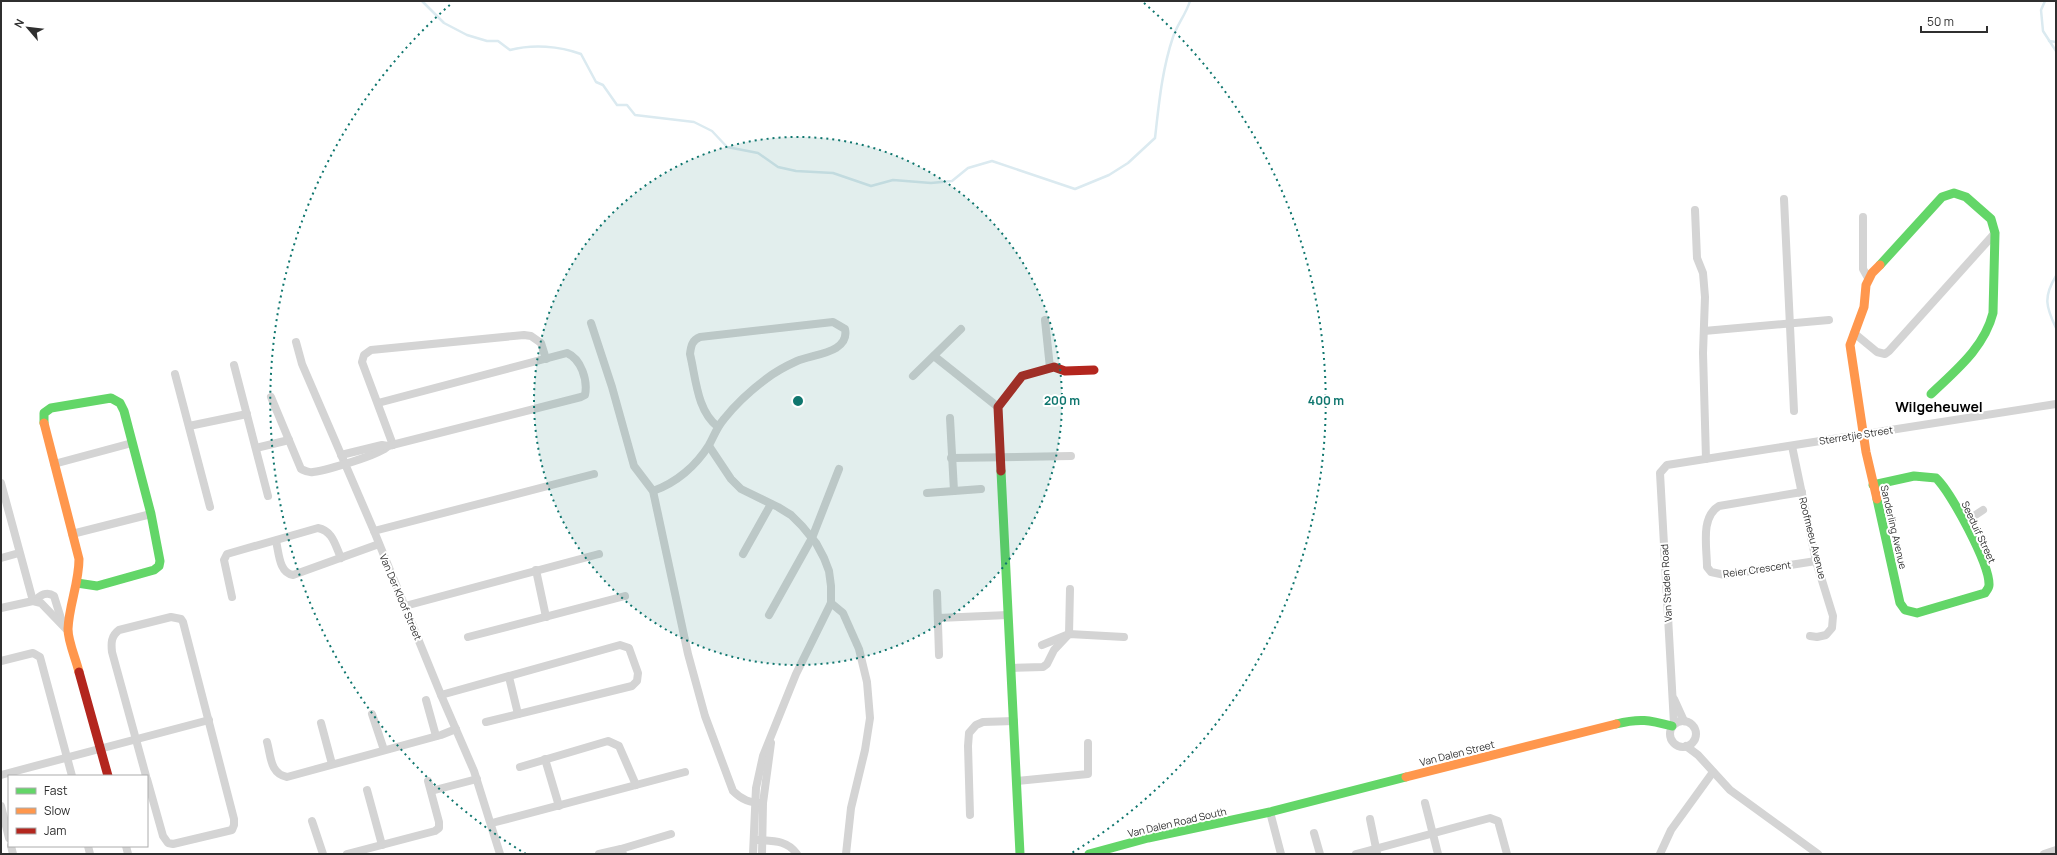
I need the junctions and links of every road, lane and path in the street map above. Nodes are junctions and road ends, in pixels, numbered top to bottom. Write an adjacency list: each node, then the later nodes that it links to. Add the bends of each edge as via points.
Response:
1 (1784, 199): 9 (street)
2 (1695, 210): 11 (street, via 1697,258 1704,280)
3 (1863, 216): 5 (street, via 1863,269)
4 (1995, 233): 5 (street, via 1991,219 1977,205 1966,197 1948,194 1942,197); 12 (street, via 1885,354 1877,352); 21 (street, via 1991,325 1977,347)
5 (1868, 278): 12 (street, Sanderling Avenue, via 1864,307)
6 (1045, 320): 17 (street)
7 (1829, 320): 9 (street)
8 (591, 323): 50 (street, via 634,466)
9 (1789, 325): 11 (street); 26 (street)
10 (961, 329): 14 (street)
11 (1704, 331): 42 (street)
12 (1854, 333): 31 (street, Sanderling Avenue, via 1850,345)
13 (296, 342): 41 (street, Van Der Kloof Street, via 302,364)
14 (934, 356): 20 (street); 25 (street)
15 (546, 359): 23 (street); 23 (street, via 541,343 524,334 371,350 364,355 362,362); 34 (street, via 567,353 572,356 581,367 585,394 582,397)
16 (234, 365): 27 (street)
17 (1050, 368): 18 (street, via 1065,371); 25 (street, via 1022,376)
18 (1094, 370)
19 (175, 374): 29 (street)
20 (913, 376)
21 (1931, 394)
22 (271, 396): 32 (street)
23 (378, 403): 34 (street)
24 (2056, 404): 31 (street, Sterretjie Street)
25 (998, 407): 40 (street)
26 (1794, 411)
27 (247, 414): 29 (street); 37 (street)
28 (950, 418): 39 (street)
29 (189, 426): 56 (street)
30 (718, 427): 30 (street, via 739,402 772,374 796,361 839,346 844,342 845,329 832,322 695,339 690,354 702,407 706,417); 35 (street)
31 (1863, 434): 36 (street, Sterretjie Street); 48 (street, Sanderling Avenue)
32 (289, 440): 37 (street); 41 (street, via 301,469 306,472)
33 (132, 443): 43 (street); 43 (street, via 124,411 116,399 104,398 52,408 44,413 43,417); 58 (street)
34 (391, 445): 41 (street, via 383,451)
35 (708, 446): 50 (street, via 676,481); 55 (street, via 726,473 741,489)
36 (1792, 446): 42 (street, Sterretjie Street); 52 (street, Roofmeeu Avenue)
37 (256, 448): 54 (street)
38 (1071, 456): 40 (street)
39 (951, 458): 40 (street); 51 (street)
40 (1000, 458): 83 (street)
41 (343, 459): 60 (street, Van Der Kloof Street)
42 (1706, 460): 45 (street, Sterretjie Street, via 1667,465)
43 (54, 464): 61 (street)
44 (840, 469): 62 (street)
45 (1660, 473): 96 (street, Van Staden Road)
46 (594, 474): 60 (street)
47 (1, 483): 65 (street)
48 (1872, 485): 59 (street, Seeduif Street, via 1922,476 1935,477 1941,481); 81 (street, Sanderling Avenue, via 1900,603 1907,612)
49 (981, 489): 51 (street)
50 (653, 491): 134 (street, via 688,654 705,716 733,791 739,797)
51 (954, 491): 53 (street)
52 (1802, 492): 70 (street, Roofmeeu Avenue); 70 (street, Reier Crescent, via 1719,506 1713,510 1707,525 1707,567 1711,572 1724,575)
53 (927, 493)
54 (268, 496)
55 (771, 504): 62 (street, via 790,515); 67 (street)
56 (210, 507)
57 (1984, 510): 59 (street)
58 (151, 514): 61 (street); 72 (street, via 159,566 154,570 97,586)
59 (1965, 522): 81 (street, Seeduif Street, via 1988,579 1988,590 1979,596)
60 (374, 531): 64 (street, Van Der Kloof Street)
61 (72, 534): 72 (street, via 79,559)
62 (812, 538): 78 (street, via 829,571); 82 (street)
63 (276, 541): 69 (street, via 318,528 325,529 331,534); 69 (street, via 283,569 287,574 294,575); 76 (street, via 224,557)
64 (379, 544): 69 (street); 79 (street, Van Der Kloof Street)
65 (19, 553): 68 (street); 77 (street)
66 (599, 554): 71 (street)
67 (743, 554)
68 (1, 558)
69 (341, 558)
70 (1816, 561): 88 (street, Roofmeeu Avenue, via 1833,616 1832,628 1826,635)
71 (536, 570): 79 (street); 84 (street)
72 (77, 583): 86 (street)
73 (1070, 589): 87 (street)
74 (937, 593): 85 (street)
75 (625, 596): 84 (street)
76 (232, 597)
77 (34, 601): 80 (street); 86 (street, via 44,605); 86 (street, via 44,594 54,596)
78 (831, 603): 134 (street, via 796,674 763,756 756,788); 159 (street, via 843,613 860,650 867,682 870,718 850,814)
79 (405, 606): 97 (street, Van Der Kloof Street)
80 (1, 608)
81 (1917, 613)
82 (769, 615)
83 (1008, 615): 85 (street); 94 (street)
84 (546, 617): 89 (street)
85 (938, 618): 92 (street)
86 (66, 628): 114 (street)
87 (1070, 634): 90 (street); 91 (street); 94 (street, via 1054,650 1047,664)
88 (1810, 636)
89 (468, 637)
90 (1124, 637)
91 (1042, 645)
92 (939, 655)
93 (1, 661): 117 (street, via 32,653 40,657)
94 (1011, 668): 102 (street)
95 (509, 677): 97 (street); 100 (street); 100 (street, via 620,645 630,648 638,673 637,681 632,686)
96 (1671, 692): 103 (street, Van Staden Road); 106 (street, Van Staden Road)
97 (441, 695): 107 (street, Van Der Kloof Street)
98 (426, 700): 108 (street)
99 (372, 714): 115 (street)
100 (518, 714): 104 (street)
101 (209, 720): 109 (street); 109 (street, via 184,622 171,617 119,630 113,636 112,652); 130 (street, via 234,819 232,830 168,843 163,836)
102 (1014, 721): 129 (street); 139 (street, via 983,722 969,733)
103 (1684, 721): 106 (street); 110 (street, via 1694,727)
104 (486, 722)
105 (321, 723): 119 (street)
106 (1672, 728): 113 (street, via 1674,744); 138 (street, Van Dalen Street, via 1649,720 1634,719)
107 (456, 729): 108 (street); 127 (street, Van Der Kloof Street)
108 (436, 736): 115 (street)
109 (136, 738): 114 (street); 126 (street)
110 (1694, 740): 113 (street); 116 (street)
111 (267, 742): 119 (street, via 274,771 281,776 287,777)
112 (1088, 743): 129 (street, via 1088,774)
113 (1686, 746): 116 (street)
114 (101, 748): 117 (street); 125 (street)
115 (384, 750): 119 (street)
116 (1698, 755): 122 (street)
117 (67, 758): 123 (street); 124 (street)
118 (545, 759): 120 (street); 131 (street, via 608,741 615,743 619,746); 137 (street)
119 (332, 764)
120 (520, 766)
121 (685, 772): 131 (street)
122 (1713, 772): 167 (street, via 1671,830); 168 (street, via 1748,805)
123 (1, 775)
124 (72, 775)
125 (108, 775)
126 (146, 775)
127 (477, 779): 133 (street); 142 (street, Van Der Kloof Street)
128 (428, 781): 133 (street)
129 (1017, 781): 160 (street)
130 (148, 783)
131 (636, 786): 137 (street)
132 (367, 790): 148 (street)
133 (431, 791): 148 (street, via 439,828)
134 (759, 803): 147 (street)
135 (1425, 803): 144 (street)
136 (1, 806): 145 (street)
137 (559, 806): 142 (street)
138 (1270, 812): 161 (street, Van Dalen Road South, via 1148,838); 162 (street)
139 (970, 815)
140 (1370, 819): 151 (street)
141 (312, 821): 152 (street)
142 (492, 823): 154 (street, Van Der Kloof Street)
143 (1314, 833): 163 (street)
144 (1433, 833): 151 (street); 165 (street); 166 (street, via 1494,819 1500,825)
145 (8, 834)
146 (671, 834): 150 (street)
147 (758, 840): 156 (street); 157 (street); 158 (street, via 783,842)
148 (382, 845): 153 (street)
149 (2056, 850): 169 (street)
150 (622, 851): 155 (street)
151 (1376, 851): 164 (street)
152 (323, 854)
153 (347, 854)
154 (500, 854)
155 (599, 854)
156 (753, 854)
157 (762, 854)
158 (797, 854)
159 (846, 854)
160 (1020, 854)
161 (1089, 854)
162 (1281, 854)
163 (1320, 854)
164 (1356, 854)
165 (1438, 854)
166 (1507, 854)
167 (1660, 854)
168 (1818, 854)
169 (2044, 854)

